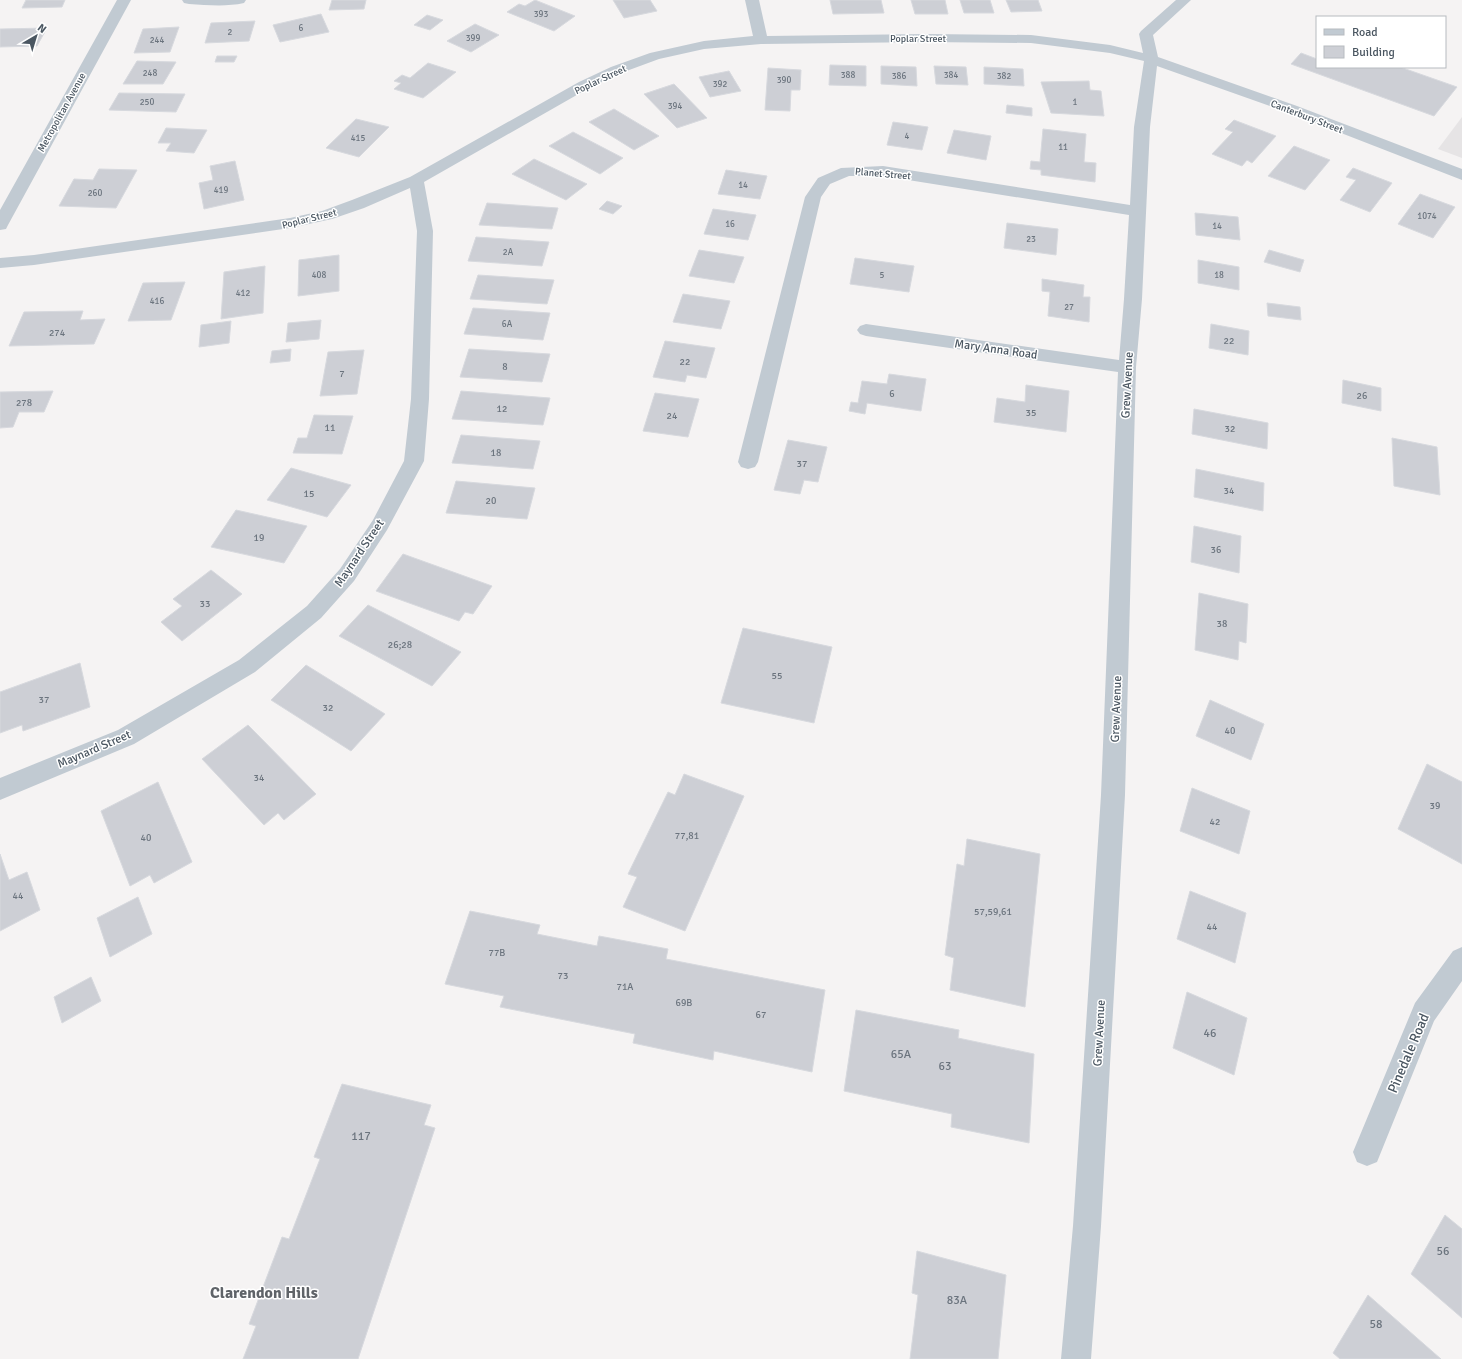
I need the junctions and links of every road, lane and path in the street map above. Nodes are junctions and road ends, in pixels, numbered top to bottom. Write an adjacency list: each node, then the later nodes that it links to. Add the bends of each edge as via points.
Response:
1 (124, 0): 11 (street, Metropolitan Avenue)
2 (189, 0): 3 (street)
3 (239, 0)
4 (752, 0): 6 (street)
5 (1184, 0): 7 (street, via 1146,34)
6 (761, 40): 7 (street, Poplar Street, via 1031,39 1102,48); 9 (street, Poplar Street, via 704,44 655,56 616,70 584,85)
7 (1151, 60): 8 (street, Canterbury Street, via 1292,109); 10 (street, Grew Avenue, via 1142,127)
8 (1462, 175)
9 (416, 180): 12 (street, Poplar Street, via 358,204 290,224); 16 (street, Maynard Street, via 426,231 420,399 414,461 380,525 347,575 314,612 247,666 126,737)
10 (1137, 211): 14 (street, Grew Avenue); 15 (street, Planet Street, via 883,171 847,170 824,181 813,197)
11 (0, 225)
12 (0, 263)
13 (866, 330): 14 (street, Mary Anna Road)
14 (1127, 367): 19 (street, Grew Avenue, via 1113,795 1087,1226)
15 (748, 462)
16 (0, 789)
17 (1462, 960): 18 (street, Pinedale Road, via 1424,1012)
18 (1367, 1152)
19 (1076, 1359)

